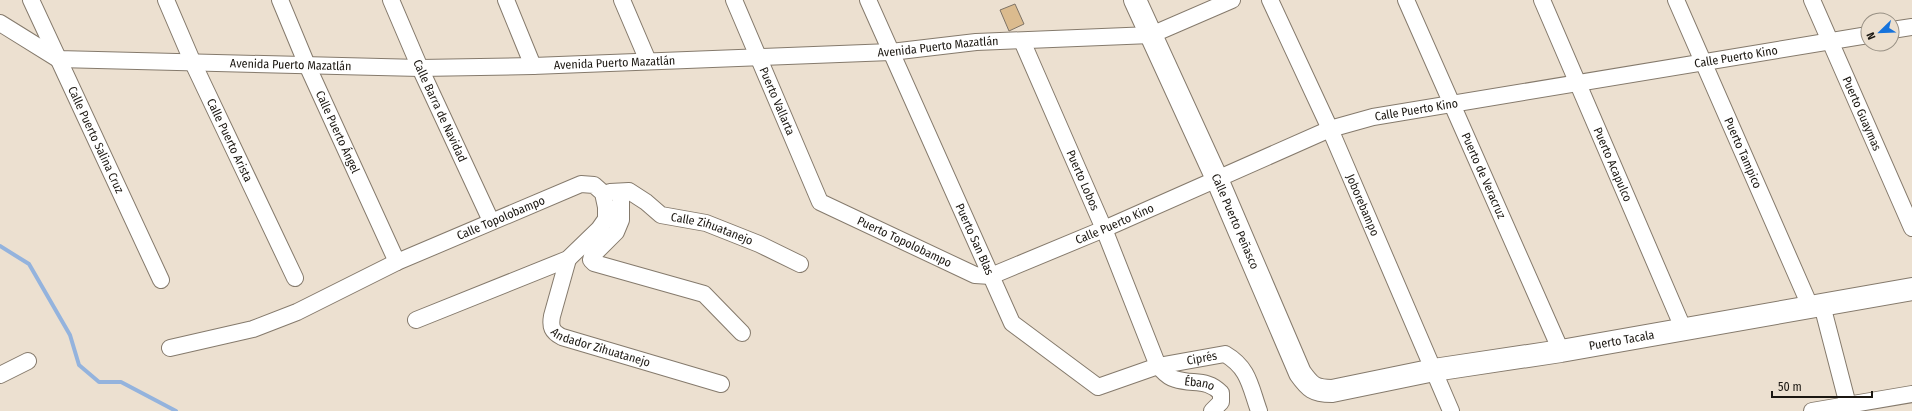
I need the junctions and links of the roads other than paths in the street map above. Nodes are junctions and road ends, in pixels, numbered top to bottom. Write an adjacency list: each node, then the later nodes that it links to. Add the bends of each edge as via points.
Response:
1 (31, 0): 25 (street, Calle Puerto Salina Cruz)
2 (166, 0): 27 (street, Calle Puerto Arista)
3 (280, 0): 29 (street, Calle Puerto Ángel)
4 (391, 0): 31 (street, Calle Barra de Navidad)
5 (506, 0): 30 (street)
6 (622, 0): 26 (street)
7 (734, 0): 24 (street, Puerto Vallarta)
8 (868, 0): 23 (street, Puerto San Blas)
9 (1135, 0): 19 (street, Calle Puerto Peñasco)
10 (1232, 0): 19 (street, Avenida Puerto Mazatlán)
11 (1270, 0): 34 (street, Joborebampo)
12 (1406, 0): 33 (street, Puerto de Veracruz)
13 (1542, 0): 32 (street, Puerto Acapulco)
14 (1676, 0): 28 (street, Puerto Tampico)
15 (1812, 0): 22 (street, Puerto Guaymas)
16 (0, 23): 25 (street)
17 (1912, 27): 18 (street)
18 (1900, 29)
19 (1151, 35): 21 (street, Avenida Puerto Mazatlán); 35 (street, Calle Puerto Peñasco)
20 (1860, 36): 22 (street, Calle Puerto Kino)
21 (1022, 41): 23 (street, Avenida Puerto Mazatlán, via 976,42); 40 (street, Puerto Lobos)
22 (1830, 42): 28 (street, Calle Puerto Kino); 41 (street, Puerto Guaymas)
23 (891, 52): 24 (street, Avenida Puerto Mazatlán); 45 (street, Puerto San Blas)
24 (758, 58): 26 (street, Avenida Puerto Mazatlán); 38 (street, Puerto Vallarta)
25 (58, 59): 27 (street, Avenida Puerto Mazatlán); 47 (street, Calle Puerto Salina Cruz)
26 (648, 61): 30 (street, Avenida Puerto Mazatlán)
27 (193, 63): 29 (street, Avenida Puerto Mazatlán); 46 (street, Calle Puerto Arista)
28 (1703, 63): 32 (street, Calle Puerto Kino); 49 (street, Puerto Tampico)
29 (306, 65): 31 (street, Avenida Puerto Mazatlán); 43 (street, Calle Puerto Ángel)
30 (533, 66): 31 (street, Avenida Puerto Mazatlán)
31 (420, 68): 39 (street, Calle Barra de Navidad)
32 (1579, 84): 33 (street, Calle Puerto Kino); 51 (street, Puerto Acapulco)
33 (1452, 105): 34 (street, Calle Puerto Kino, via 1372,117); 54 (street, Puerto de Veracruz)
34 (1330, 129): 35 (street, Calle Puerto Kino); 57 (street, Joborebampo)
35 (1217, 179): 40 (street, Calle Puerto Kino); 60 (street, Calle Puerto Peñasco, via 1300,373 1308,384 1319,391)
36 (621, 192): 37 (street, Calle Zihuatanejo); 44 (street, Calle Zihuatanejo, via 629,191 661,215 706,223); 52 (street, via 621,220 616,232 591,260 594,263 704,294)
37 (603, 193): 39 (street, Calle Topolobampo, via 594,185 581,184); 42 (street, via 606,219)
38 (820, 202): 45 (street, Puerto Topolobampo, via 975,276)
39 (491, 221): 43 (street, Calle Topolobampo)
40 (1104, 228): 45 (street, Calle Puerto Kino); 56 (street, Puerto Lobos)
41 (1912, 228)
42 (568, 258): 50 (street); 59 (street, Andador Zihuatanejo, via 552,316 551,325 555,333)
43 (397, 262): 53 (street, Calle Topolobampo, via 297,312 253,329)
44 (800, 264)
45 (991, 276): 56 (street, Puerto San Blas, via 1012,323 1098,387)
46 (295, 278)
47 (161, 280)
48 (1912, 289): 49 (street, Puerto Tacala)
49 (1816, 305): 51 (street, Puerto Tacala); 62 (street, Puerto Tampico)
50 (416, 320)
51 (1683, 328): 54 (street, Puerto Tacala)
52 (742, 333)
53 (170, 348)
54 (1561, 351): 57 (street, Puerto Tacala)
55 (28, 361): 58 (street)
56 (1158, 366): 63 (street, Ébano, via 1166,375 1175,379 1214,385 1222,393 1221,402); 64 (street, Ciprés, via 1225,354 1237,361 1245,371)
57 (1434, 370): 60 (street, Puerto Tacala); 65 (street, Joborebampo)
58 (0, 375)
59 (722, 384)
60 (1332, 391)
61 (1912, 394): 62 (street)
62 (1848, 405): 66 (street)
63 (1212, 411)
64 (1259, 411)
65 (1451, 411)
66 (1812, 411)

